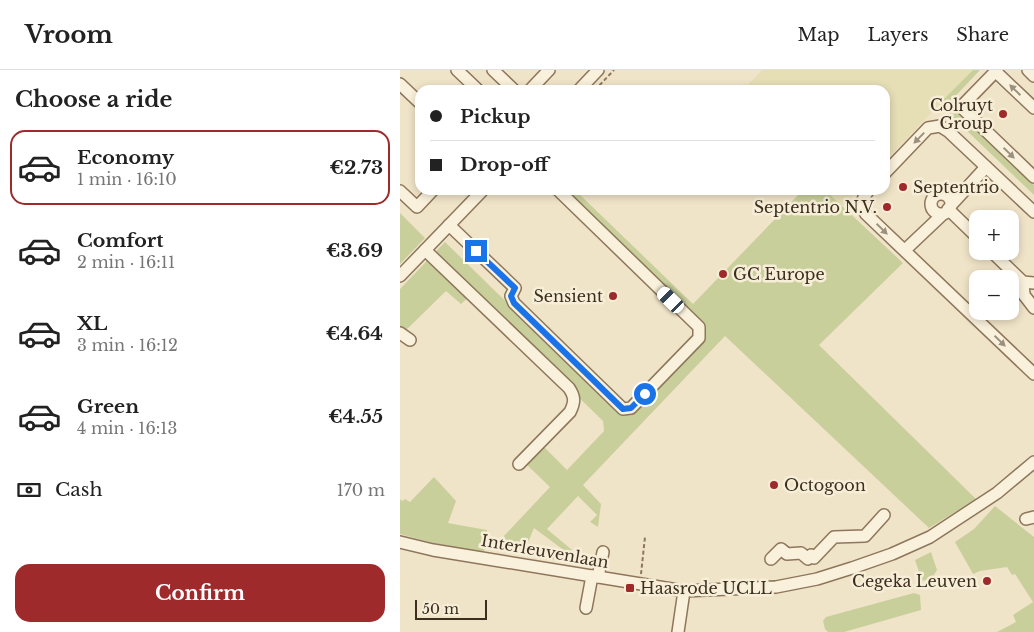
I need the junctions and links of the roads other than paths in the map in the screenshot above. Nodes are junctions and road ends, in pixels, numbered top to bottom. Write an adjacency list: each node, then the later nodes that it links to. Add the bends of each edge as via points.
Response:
1 (458, 70): 9 (street)
2 (493, 70): 10 (street)
3 (549, 70): 11 (street)
4 (598, 70): 12 (street)
5 (1028, 70): 7 (street)
6 (996, 71): 14 (street, one-way to 6); 17 (street, one-way to 17, via 961,107)
7 (1034, 76)
8 (400, 84): 13 (street)
9 (473, 85)
10 (509, 85)
11 (535, 85)
12 (584, 85)
13 (415, 98)
14 (1034, 108)
15 (986, 167): 16 (street, one-way to 16, via 948,131 933,126); 23 (street); 24 (street)
16 (890, 168)
17 (1034, 177)
18 (400, 191): 19 (street, via 417,207)
19 (428, 195)
20 (478, 195): 25 (street)
21 (563, 195): 25 (street, via 699,327 699,338 631,408 623,409 514,303 511,296 515,288)
22 (864, 195): 28 (street, one-way to 28, via 866,214)
23 (947, 209): 26 (street); 28 (street)
24 (1034, 212)
25 (449, 225): 27 (street)
26 (969, 230)
27 (425, 250): 30 (street); 37 (street, via 574,396 570,412)
28 (905, 250): 35 (street, one-way to 35)
29 (1002, 260): 31 (street)
30 (400, 276)
31 (1029, 283): 32 (street, via 1024,295)
32 (1034, 308)
33 (400, 333): 34 (street)
34 (410, 340)
35 (1031, 366)
36 (1034, 462): 43 (street, Interleuvenlaan, via 960,518 930,537 892,554 803,583 748,589)
37 (519, 464)
38 (884, 515): 41 (street, via 865,536 834,537 814,558 780,550)
39 (400, 542): 42 (street, Interleuvenlaan, via 433,550)
40 (603, 552): 42 (street)
41 (771, 559)
42 (597, 574): 43 (street, Interleuvenlaan); 44 (street)
43 (684, 590): 45 (street)
44 (586, 608)
45 (678, 632)

